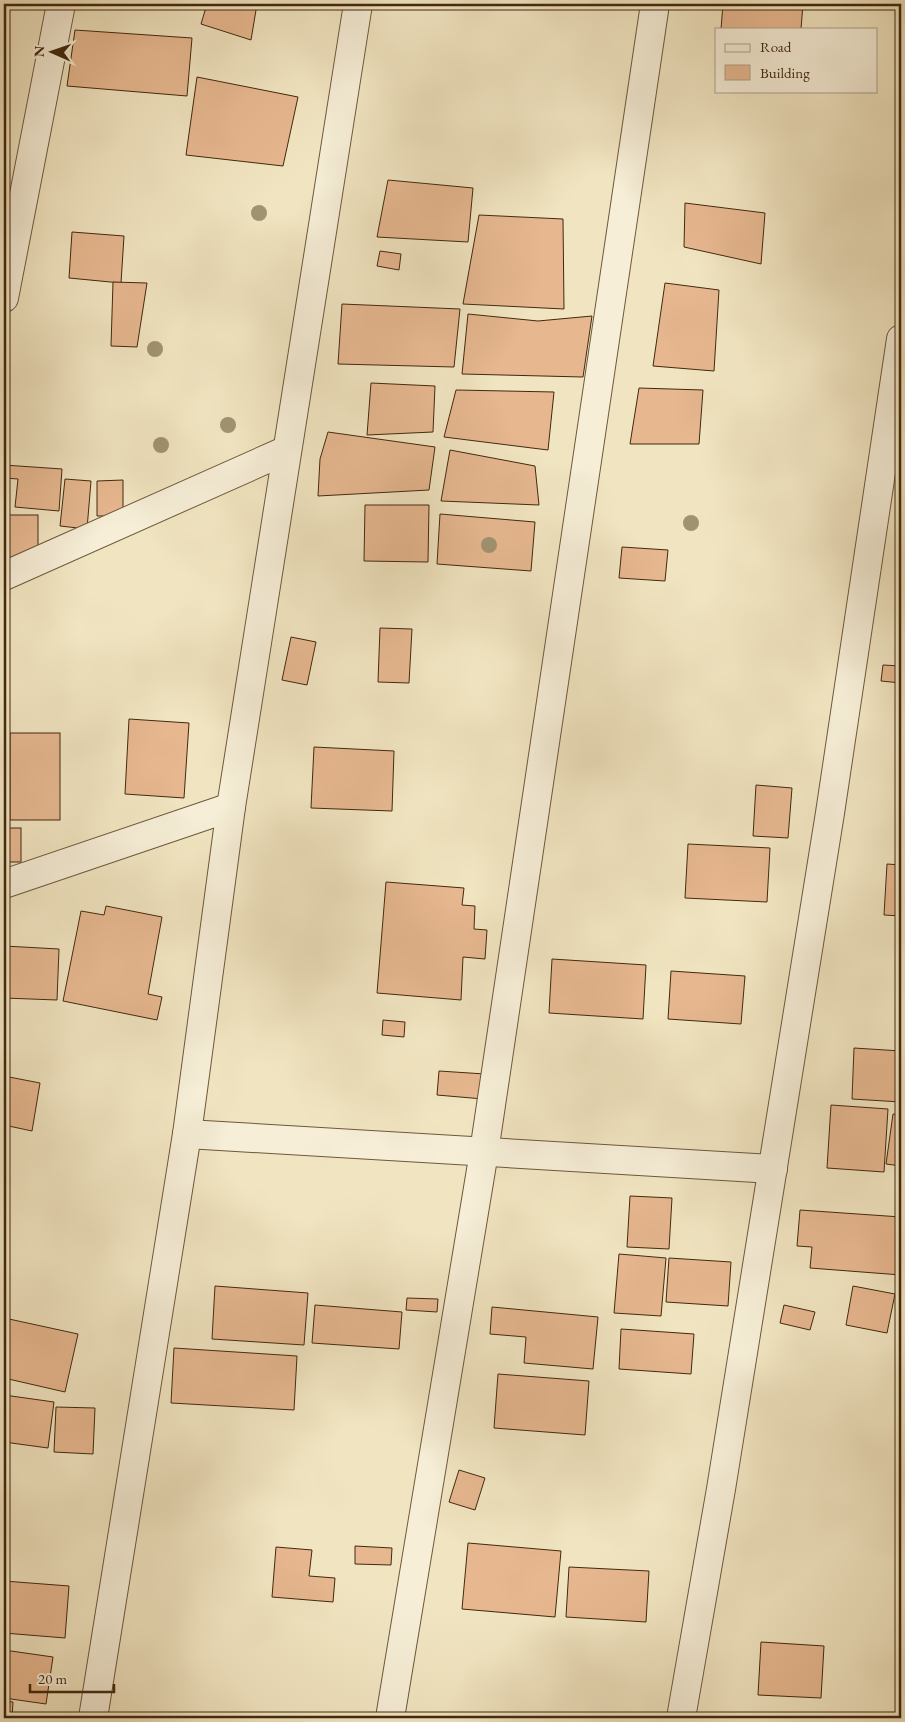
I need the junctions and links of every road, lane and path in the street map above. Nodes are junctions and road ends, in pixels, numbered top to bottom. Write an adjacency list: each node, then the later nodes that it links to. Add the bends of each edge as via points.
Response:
1 (61, 4): 4 (street)
2 (358, 4): 6 (street)
3 (655, 4): 11 (street)
4 (4, 298)
5 (901, 339): 12 (street)
6 (287, 450): 7 (street); 8 (street)
7 (4, 576)
8 (231, 807): 9 (street); 10 (street)
9 (4, 884)
10 (187, 1134): 11 (street); 13 (street)
11 (484, 1152): 12 (street); 14 (street)
12 (773, 1169): 15 (street)
13 (93, 1718)
14 (390, 1718)
15 (680, 1718)

